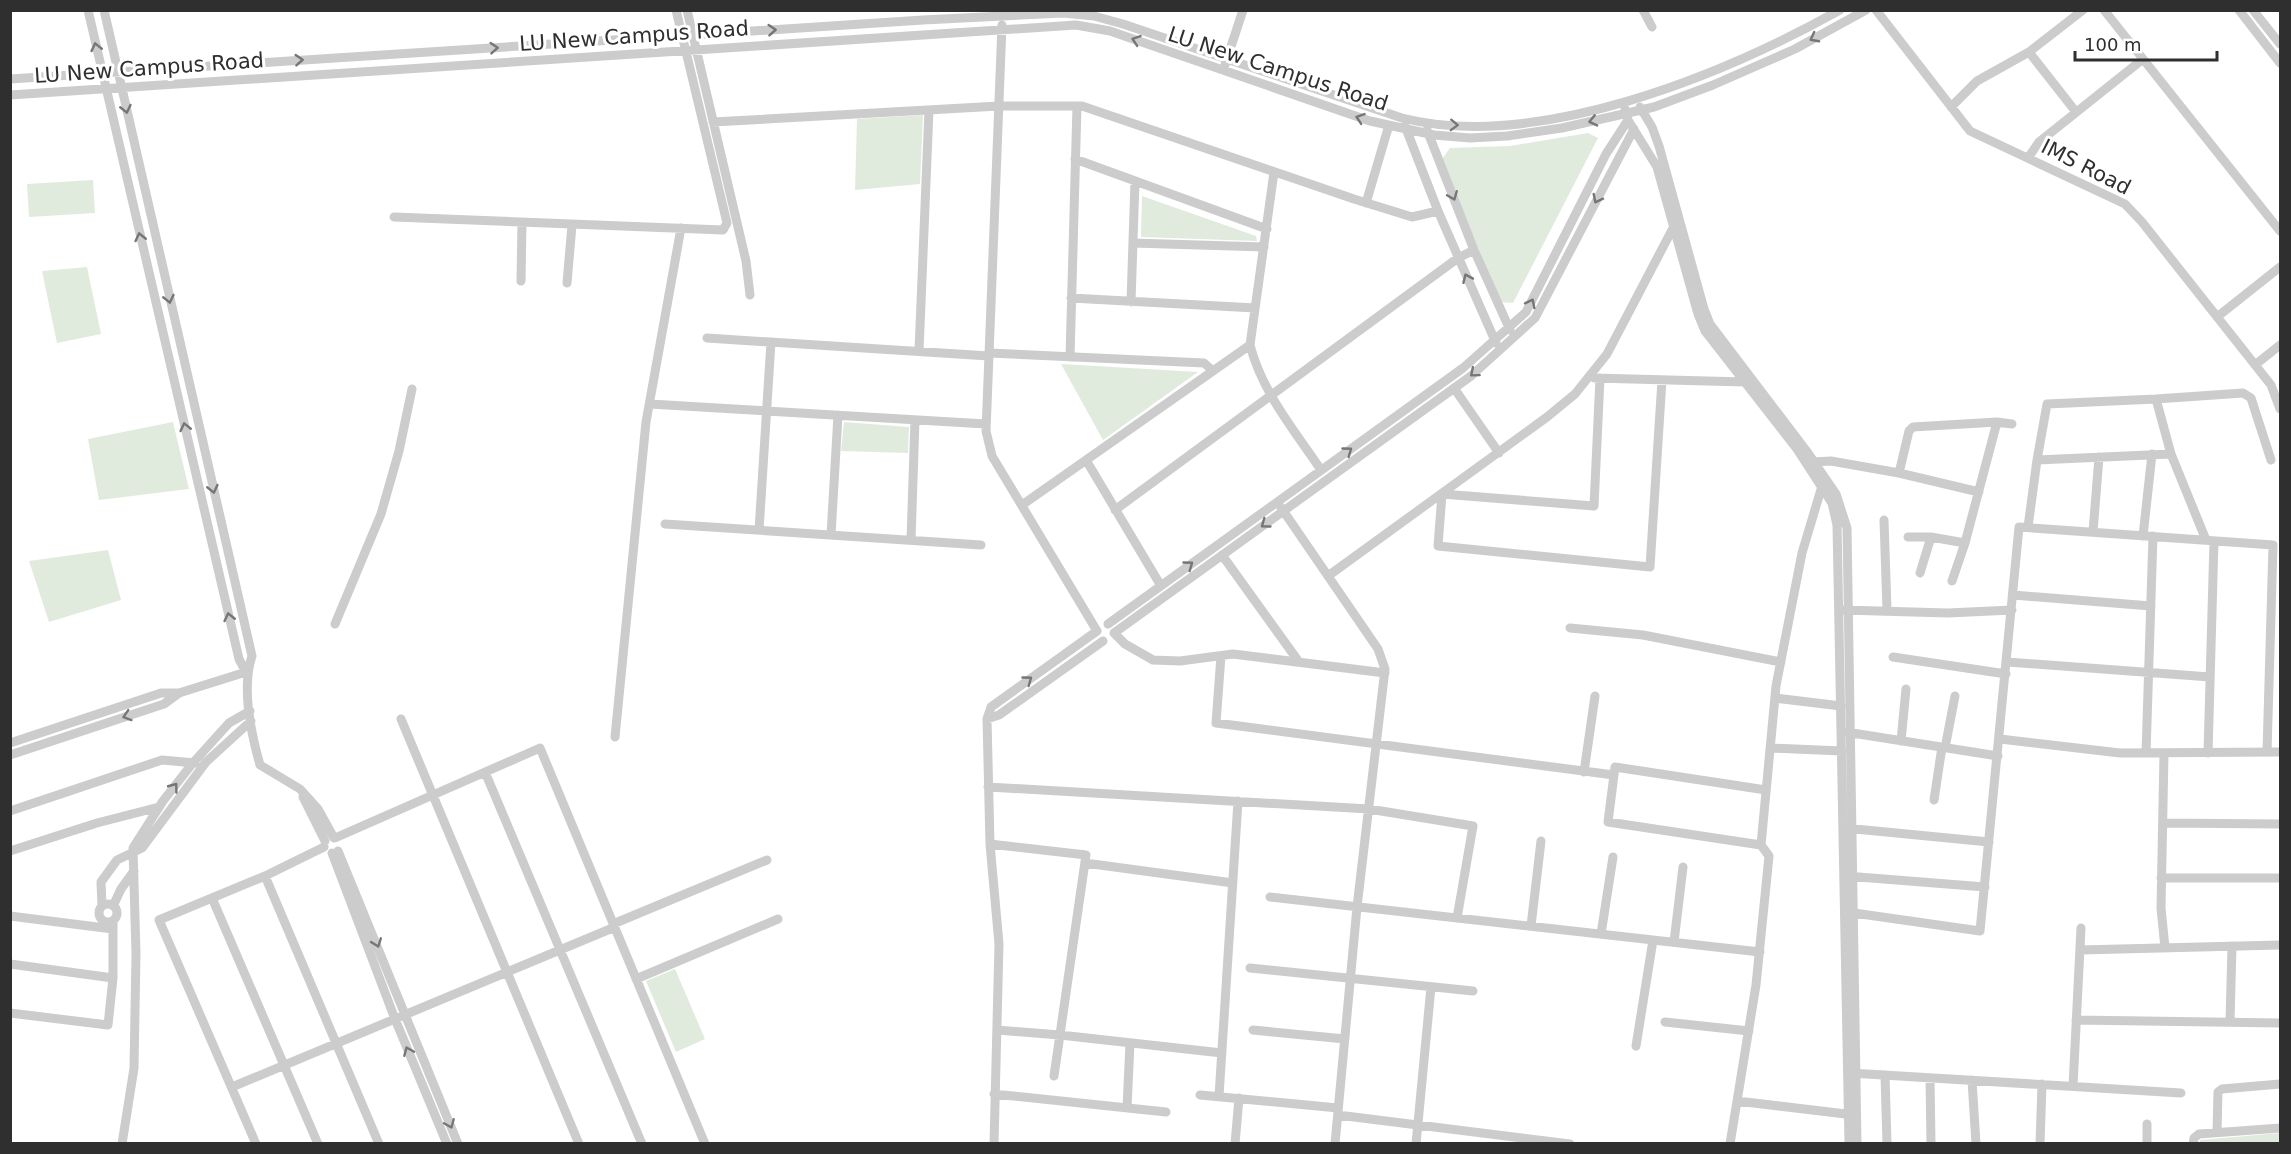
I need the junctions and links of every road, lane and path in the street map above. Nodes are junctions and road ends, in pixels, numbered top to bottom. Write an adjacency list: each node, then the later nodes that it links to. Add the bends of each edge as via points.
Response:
1 (88, 10): 28 (street, one-way to 1)
2 (104, 10): 27 (street)
3 (675, 10): 18 (street)
4 (687, 10): 17 (street)
5 (1243, 10): 24 (street)
6 (1643, 10): 15 (street)
7 (1840, 10): 33 (street, LU New Campus Road, via 1785,40)
8 (1866, 10): 39 (street, LU New Campus Road, one-way to 39, via 1795,49 1713,85)
9 (1876, 10): 37 (street, IMS Road)
10 (2083, 10): 22 (street)
11 (2104, 10): 23 (street)
12 (2239, 10): 25 (street)
13 (2253, 10): 19 (street)
14 (1003, 16): 16 (street); 17 (street, LU New Campus Road, one-way to 14); 24 (street, LU New Campus Road, via 1094,16)
15 (1652, 27)
16 (1002, 29): 20 (street, LU New Campus Road); 26 (street, LU New Campus Road, one-way to 16, via 1110,31 1076,25); 35 (street)
17 (693, 35): 18 (street, LU New Campus Road); 20 (street)
18 (682, 36): 21 (street); 27 (street, LU New Campus Road, one-way to 18)
19 (2280, 44)
20 (697, 50): 21 (street, LU New Campus Road); 43 (street)
21 (685, 51): 30 (street, LU New Campus Road); 59 (street, via 727,223 723,230)
22 (2029, 52): 37 (street, via 1977,81); 40 (street)
23 (2143, 59): 40 (street); 62 (street)
24 (1227, 60): 26 (street); 41 (street, LU New Campus Road)
25 (2280, 63)
26 (1224, 70): 45 (street, LU New Campus Road, one-way to 26)
27 (118, 72): 28 (street, LU New Campus Road); 30 (street)
28 (102, 73): 29 (street, LU New Campus Road); 31 (street)
29 (10, 79)
30 (121, 88): 31 (street, LU New Campus Road); 93 (street, one-way to 93)
31 (106, 89): 32 (street, LU New Campus Road); 94 (street, one-way to 31)
32 (10, 95)
33 (1635, 100): 34 (street, LU New Campus Road); 39 (street)
34 (1623, 103): 42 (street); 44 (street, LU New Campus Road, one-way to 34, via 1497,125 1560,118)
35 (999, 106): 36 (street); 38 (street); 85 (street)
36 (1077, 106): 51 (street); 52 (street)
37 (1952, 107): 50 (street, IMS Road, via 1970,131)
38 (929, 110): 43 (street); 84 (street)
39 (1642, 110): 42 (street, LU New Campus Road); 48 (street)
40 (2076, 112): 50 (street, via 2039,142)
41 (1402, 118): 44 (street, LU New Campus Road); 46 (street)
42 (1629, 121): 47 (street, LU New Campus Road, one-way to 47, via 1507,136 1470,138); 49 (street); 76 (street, one-way to 42, via 1526,312 1606,154); 77 (street, one-way to 77, via 1535,318)
43 (713, 122): 70 (street, via 746,261)
44 (1423, 122): 47 (street)
45 (1389, 125): 46 (street, LU New Campus Road); 54 (street)
46 (1406, 129): 47 (street, LU New Campus Road); 55 (street)
47 (1427, 132): 65 (street, one-way to 65)
48 (1659, 146): 49 (street); 74 (street)
49 (1647, 150): 60 (street, via 1657,167)
50 (2028, 158): 75 (street, IMS Road, via 2125,204)
51 (1075, 159): 53 (street); 71 (street)
52 (1275, 172): 54 (street); 61 (street)
53 (1135, 181): 61 (street); 63 (street)
54 (1365, 203): 55 (street, via 1412,217)
55 (1438, 211): 66 (street)
56 (394, 217): 57 (street)
57 (522, 223): 58 (street); 68 (street)
58 (572, 225): 59 (street); 69 (street)
59 (681, 228): 99 (street)
60 (1673, 228): 74 (street); 89 (street, via 1607,354)
61 (1267, 229): 64 (street)
62 (2280, 231)
63 (1133, 243): 64 (street); 72 (street)
64 (1264, 247): 73 (street)
65 (1474, 250): 66 (street); 76 (street)
66 (1458, 258): 79 (street, one-way to 66); 97 (street)
67 (2280, 267): 75 (street)
68 (521, 281)
69 (567, 283)
70 (750, 295)
71 (1071, 298): 72 (street); 86 (street)
72 (1131, 302): 73 (street)
73 (1256, 308): 81 (street)
74 (1700, 311): 92 (street, via 1705,331); 102 (street)
75 (2217, 317): 87 (street, IMS Road)
76 (1508, 328): 77 (street); 79 (street)
77 (1514, 337): 83 (street)
78 (707, 338): 80 (street)
79 (1495, 338): 83 (street); 116 (street, one-way to 79, via 1463,368)
80 (771, 342): 84 (street); 101 (street)
81 (1250, 345): 88 (street); 97 (street, via 1256,368)
82 (2280, 345): 87 (street)
83 (1500, 350): 95 (street, one-way to 95)
84 (919, 351): 85 (street)
85 (989, 354): 86 (street); 106 (street)
86 (1070, 357): 88 (street, via 1204,363)
87 (2255, 365): 100 (street, IMS Road, via 2271,385)
88 (1213, 371): 113 (street)
89 (1588, 378): 90 (street); 108 (street, via 1575,394)
90 (1600, 378): 91 (street); 120 (street, via 1594,506)
91 (1662, 380): 92 (street); 120 (street, via 1650,567 1438,546)
92 (1744, 382): 102 (street)
93 (188, 384): 94 (street); 159 (street, one-way to 159, via 252,656)
94 (175, 386): 159 (street, one-way to 94, via 239,659)
95 (1454, 388): 108 (street); 124 (street)
96 (412, 389): 148 (street, via 381,514)
97 (1271, 397): 116 (street); 123 (street)
98 (2156, 399): 110 (street); 112 (street, via 2243,393 2251,398); 114 (street, via 2047,404)
99 (650, 404): 101 (street); 176 (street)
100 (2280, 409)
101 (766, 411): 103 (street); 128 (street)
102 (1772, 411): 115 (street)
103 (838, 416): 104 (street); 130 (street)
104 (915, 420): 106 (street); 134 (street)
105 (1997, 422): 107 (street); 117 (street, via 1913,428); 119 (street)
106 (986, 424): 122 (street, via 992,456)
107 (2012, 424)
108 (1499, 453): 120 (street)
109 (2152, 454): 110 (street); 111 (street); 131 (street)
110 (2171, 454): 135 (street)
111 (2099, 457): 114 (street); 129 (street)
112 (2271, 459)
113 (1086, 460): 122 (street); 123 (street)
114 (2037, 460): 127 (street)
115 (1811, 463): 117 (street, via 1831,460); 118 (street); 145 (street, via 1836,494 1847,528)
116 (1321, 470): 121 (street)
117 (1899, 473): 119 (street)
118 (1822, 486): 145 (street, via 1838,525); 157 (street, via 1802,553)
119 (1979, 492): 136 (street)
120 (1442, 494): 140 (street)
121 (1277, 501): 124 (street); 142 (street, one-way to 121)
122 (1022, 505): 151 (street)
123 (1115, 510): 142 (street)
124 (1284, 511): 138 (street, one-way to 138); 140 (street)
125 (1884, 520): 146 (street)
126 (665, 524): 128 (street)
127 (2028, 527): 129 (street); 143 (street, via 2019,527)
128 (759, 530): 130 (street)
129 (2093, 532): 131 (street)
130 (831, 535): 134 (street)
131 (2148, 536): 135 (street); 144 (street)
132 (1908, 537): 133 (street)
133 (1931, 537): 136 (street); 139 (street)
134 (911, 540): 137 (street)
135 (2210, 541): 163 (street); 166 (street, via 2273,545)
136 (1965, 543): 141 (street)
137 (981, 544)
138 (1222, 555): 152 (street); 156 (street)
139 (1920, 573)
140 (1328, 576): 160 (street, via 1378,649)
141 (1952, 581)
142 (1161, 586): 149 (street)
143 (2013, 596): 144 (street); 147 (street)
144 (2151, 606): 162 (street)
145 (1844, 610): 146 (street); 171 (street); 175 (street)
146 (1887, 610): 147 (street)
147 (2012, 610): 158 (street)
148 (335, 624)
149 (1108, 624): 151 (street, via 1102,624); 152 (street)
150 (1570, 628): 157 (street, via 1643,635)
151 (1097, 631): 153 (street); 174 (street, one-way to 151, via 991,707)
152 (1114, 633): 153 (street, via 1111,639); 154 (street, via 1153,660)
153 (1103, 641): 174 (street)
154 (1221, 656): 156 (street); 180 (street, via 1216,723)
155 (1893, 657): 161 (street)
156 (1299, 662): 160 (street)
157 (1781, 662): 170 (street)
158 (2007, 662): 161 (street); 162 (street)
159 (246, 672): 165 (street); 172 (street)
160 (1385, 673): 180 (street)
161 (2006, 674): 177 (street)
162 (2149, 674): 163 (street); 185 (street)
163 (2210, 677): 187 (street)
164 (1906, 689): 178 (street)
165 (179, 693): 179 (street, via 161,693); 189 (street, one-way to 189, via 164,704)
166 (2269, 693): 167 (street); 188 (street)
167 (2280, 693)
168 (1595, 696): 194 (street)
169 (1955, 696): 181 (street)
170 (1775, 698): 171 (street); 182 (street)
171 (1841, 706): 175 (street)
172 (250, 716): 191 (street); 192 (street, via 229,723); 210 (street, via 260,765 300,789 318,809)
173 (401, 719): 198 (street)
174 (987, 720): 196 (street)
175 (1846, 732): 178 (street); 183 (street); 206 (street)
176 (615, 737)
177 (2000, 739): 185 (street); 190 (street)
178 (1901, 741): 181 (street)
179 (10, 743)
180 (1376, 745): 194 (street); 202 (street)
181 (1943, 747): 190 (street); 199 (street)
182 (1770, 748): 183 (street); 197 (street)
183 (1842, 751): 206 (street)
184 (2280, 752): 188 (street)
185 (2146, 753): 186 (street)
186 (2164, 753): 187 (street); 204 (street)
187 (2208, 753): 188 (street)
188 (2267, 753)
189 (10, 755)
190 (1998, 756): 208 (street)
191 (206, 762): 192 (street); 213 (street, via 142,848)
192 (192, 764): 201 (street, one-way to 192); 203 (street, via 162,760)
193 (485, 772): 198 (street); 235 (street, via 540,748); 244 (street)
194 (1584, 772): 195 (street)
195 (1614, 776): 197 (street, via 1615,767); 211 (street, via 1608,822)
196 (988, 787): 200 (street); 209 (street)
197 (1766, 790): 211 (street)
198 (432, 794): 210 (street); 249 (street)
199 (1934, 800)
200 (1238, 801): 202 (street); 223 (street)
201 (159, 807): 212 (street); 213 (street, via 132,848)
202 (1369, 809): 229 (street); 232 (street, via 1473,826)
203 (10, 811)
204 (2163, 823): 205 (street); 221 (street)
205 (2280, 824)
206 (1847, 828): 208 (street); 220 (street)
207 (1541, 841): 236 (street)
208 (1989, 842): 224 (street)
209 (990, 844): 216 (street, via 1086,855); 261 (street, via 999,944)
210 (331, 845): 219 (street); 256 (street)
211 (1761, 845): 246 (street, via 1769,856)
212 (10, 851)
213 (133, 854): 218 (street); 227 (street, via 117,860 101,882)
214 (1613, 857): 238 (street)
215 (767, 860): 235 (street)
216 (1085, 862): 223 (street); 264 (street)
217 (1683, 867): 240 (street)
218 (134, 871): 228 (street); 295 (street, via 134,1068)
219 (265, 876): 226 (street); 266 (street)
220 (1848, 876): 224 (street); 230 (street)
221 (2162, 878): 222 (street); 243 (street)
222 (2280, 878)
223 (1233, 884): 269 (street)
224 (1985, 887): 230 (street, via 1980,931)
225 (1270, 897): 229 (street)
226 (212, 898): 270 (street); 279 (street, via 159,920)
227 (102, 906): 228 (street); 234 (street, via 101,920)
228 (113, 906): 234 (street, via 117,914)
229 (1357, 907): 232 (street); 252 (street)
230 (1849, 912): 271 (street)
231 (10, 916): 234 (street)
232 (1457, 918): 236 (street)
233 (778, 919): 251 (street)
234 (113, 925): 250 (street)
235 (614, 926): 244 (street); 251 (street)
236 (1531, 926): 238 (street)
237 (2081, 928): 245 (street)
238 (1601, 934): 239 (street)
239 (1653, 940): 240 (street); 268 (street)
240 (1674, 942): 246 (street)
241 (2280, 945): 242 (street)
242 (2232, 946): 243 (street); 259 (street)
243 (2165, 948): 245 (street)
244 (560, 950): 249 (street); 302 (street)
245 (2080, 950): 257 (street)
246 (1760, 952): 263 (street)
247 (10, 964): 250 (street)
248 (1250, 968): 252 (street)
249 (507, 972): 256 (street); 301 (street)
250 (113, 978): 255 (street, via 108,1025)
251 (636, 979): 303 (street)
252 (1350, 980): 253 (street); 265 (street)
253 (1431, 987): 254 (street); 291 (street)
254 (1473, 992)
255 (10, 1012)
256 (399, 1017): 266 (street); 299 (street, one-way to 256); 300 (street, one-way to 300)
257 (2076, 1020): 259 (street); 278 (street)
258 (1665, 1022): 263 (street)
259 (2230, 1022): 260 (street)
260 (2280, 1023)
261 (997, 1030): 264 (street); 281 (street)
262 (1253, 1030): 265 (street)
263 (1749, 1031): 285 (street)
264 (1060, 1035): 267 (street); 273 (street)
265 (1345, 1039): 288 (street)
266 (337, 1043): 270 (street); 298 (street)
267 (1130, 1043): 269 (street); 286 (street)
268 (1636, 1046)
269 (1222, 1053): 283 (street)
270 (285, 1065): 279 (street); 297 (street)
271 (1852, 1073): 272 (street); 289 (street)
272 (1885, 1075): 274 (street); 312 (street)
273 (1054, 1076)
274 (1930, 1077): 275 (street); 313 (street)
275 (1972, 1080): 276 (street); 314 (street)
276 (2042, 1084): 278 (street); 315 (street)
277 (2280, 1084): 293 (street, via 2218,1092)
278 (2073, 1086): 280 (street)
279 (232, 1088): 296 (street)
280 (2181, 1093)
281 (994, 1094): 286 (street); 304 (street)
282 (1200, 1095): 283 (street)
283 (1219, 1096): 284 (street)
284 (1239, 1098): 288 (street); 305 (street)
285 (1737, 1101): 289 (street); 309 (street)
286 (1127, 1108): 287 (street)
287 (1166, 1112)
288 (1338, 1112): 291 (street); 306 (street)
289 (1852, 1115): 310 (street); 311 (street)
290 (2147, 1124): 316 (street)
291 (1417, 1125): 294 (street); 307 (street)
292 (2280, 1128): 293 (street)
293 (2217, 1132): 317 (street, via 2199,1134)
294 (1498, 1139): 308 (street)
295 (122, 1143)
296 (256, 1143)
297 (318, 1143)
298 (380, 1143)
299 (447, 1143)
300 (458, 1143)
301 (579, 1143)
302 (642, 1143)
303 (705, 1143)
304 (994, 1143)
305 (1235, 1143)
306 (1335, 1143)
307 (1416, 1143)
308 (1570, 1143)
309 (1730, 1143)
310 (1849, 1143)
311 (1857, 1143)
312 (1887, 1143)
313 (1931, 1143)
314 (1976, 1143)
315 (2040, 1143)
316 (2147, 1143)
317 (2193, 1143)

